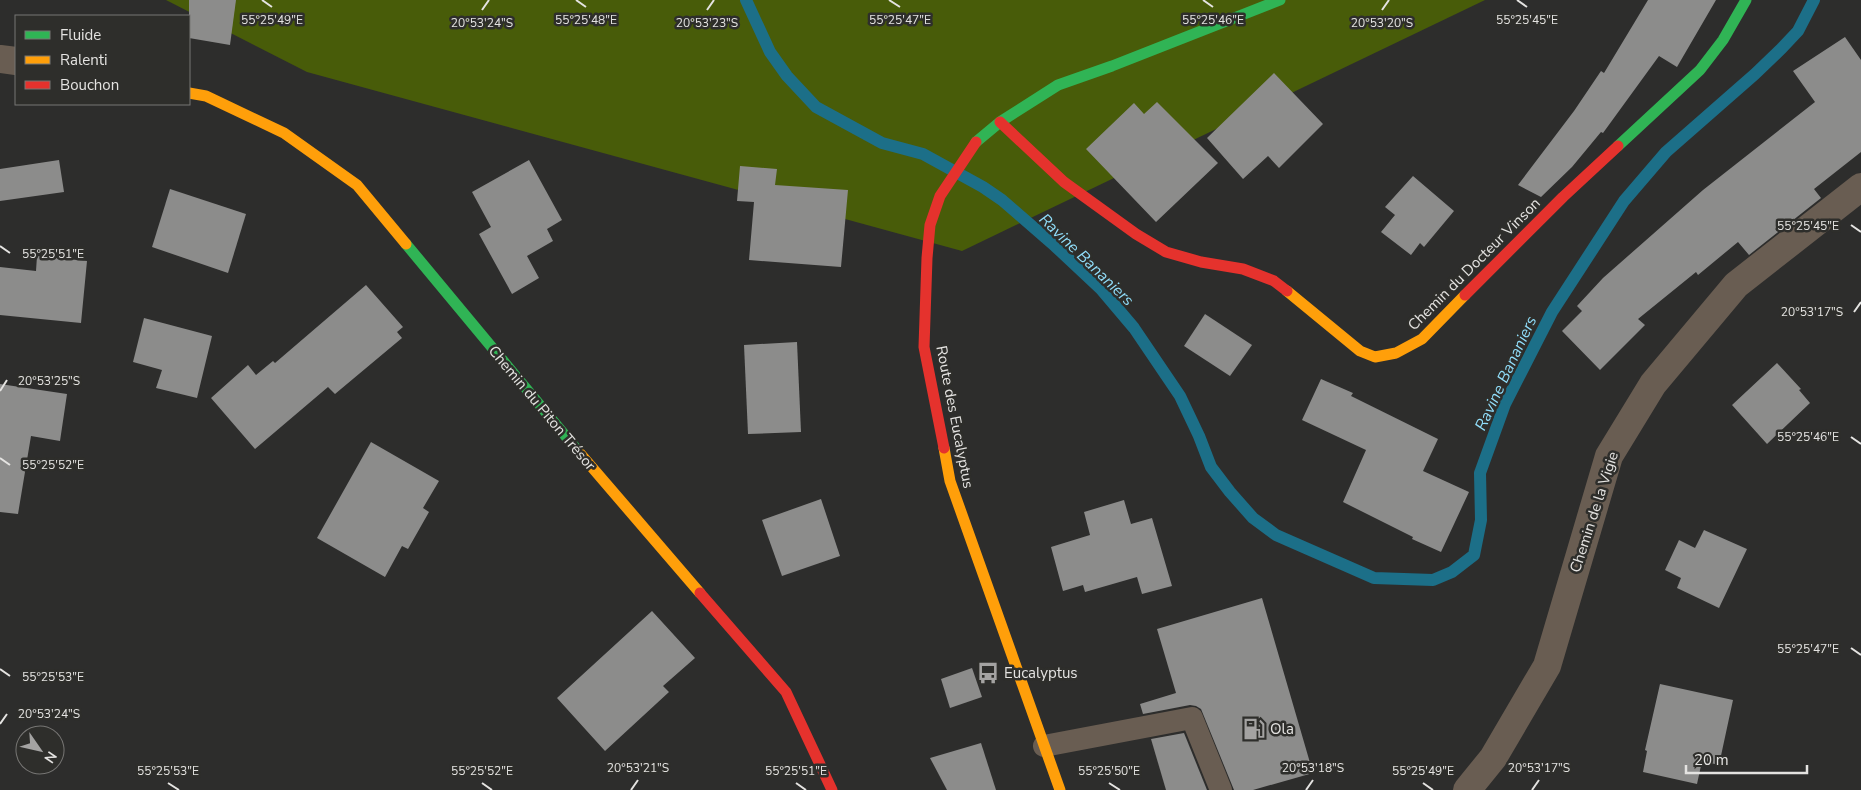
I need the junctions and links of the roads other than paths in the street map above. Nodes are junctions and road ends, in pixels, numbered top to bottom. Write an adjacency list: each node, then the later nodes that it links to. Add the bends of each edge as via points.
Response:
1 (1280, 0): 6 (street, Route des Eucalyptus, via 1058,85)
2 (1746, 0): 6 (street, Chemin du Docteur Vinson, via 1723,40 1700,70 1563,197 1422,339 1396,353 1374,357 1360,351 1274,281 1243,269 1166,252 1136,234 1064,182)
3 (0, 59): 4 (street)
4 (15, 61)
5 (190, 93): 9 (street, Chemin du Piton Trésor, via 206,96 284,133 356,185 624,506 786,692)
6 (1000, 122): 8 (street, Route des Eucalyptus, via 976,142 940,196 930,225 924,347 950,481)
7 (1861, 188): 12 (street, Chemin de la Vigie, via 1736,284 1653,384 1609,456 1547,666 1493,758)
8 (1044, 746): 10 (street, Route des Eucalyptus); 11 (lane, via 1192,718)
9 (832, 790)
10 (1060, 790)
11 (1221, 790)
12 (1467, 790)

